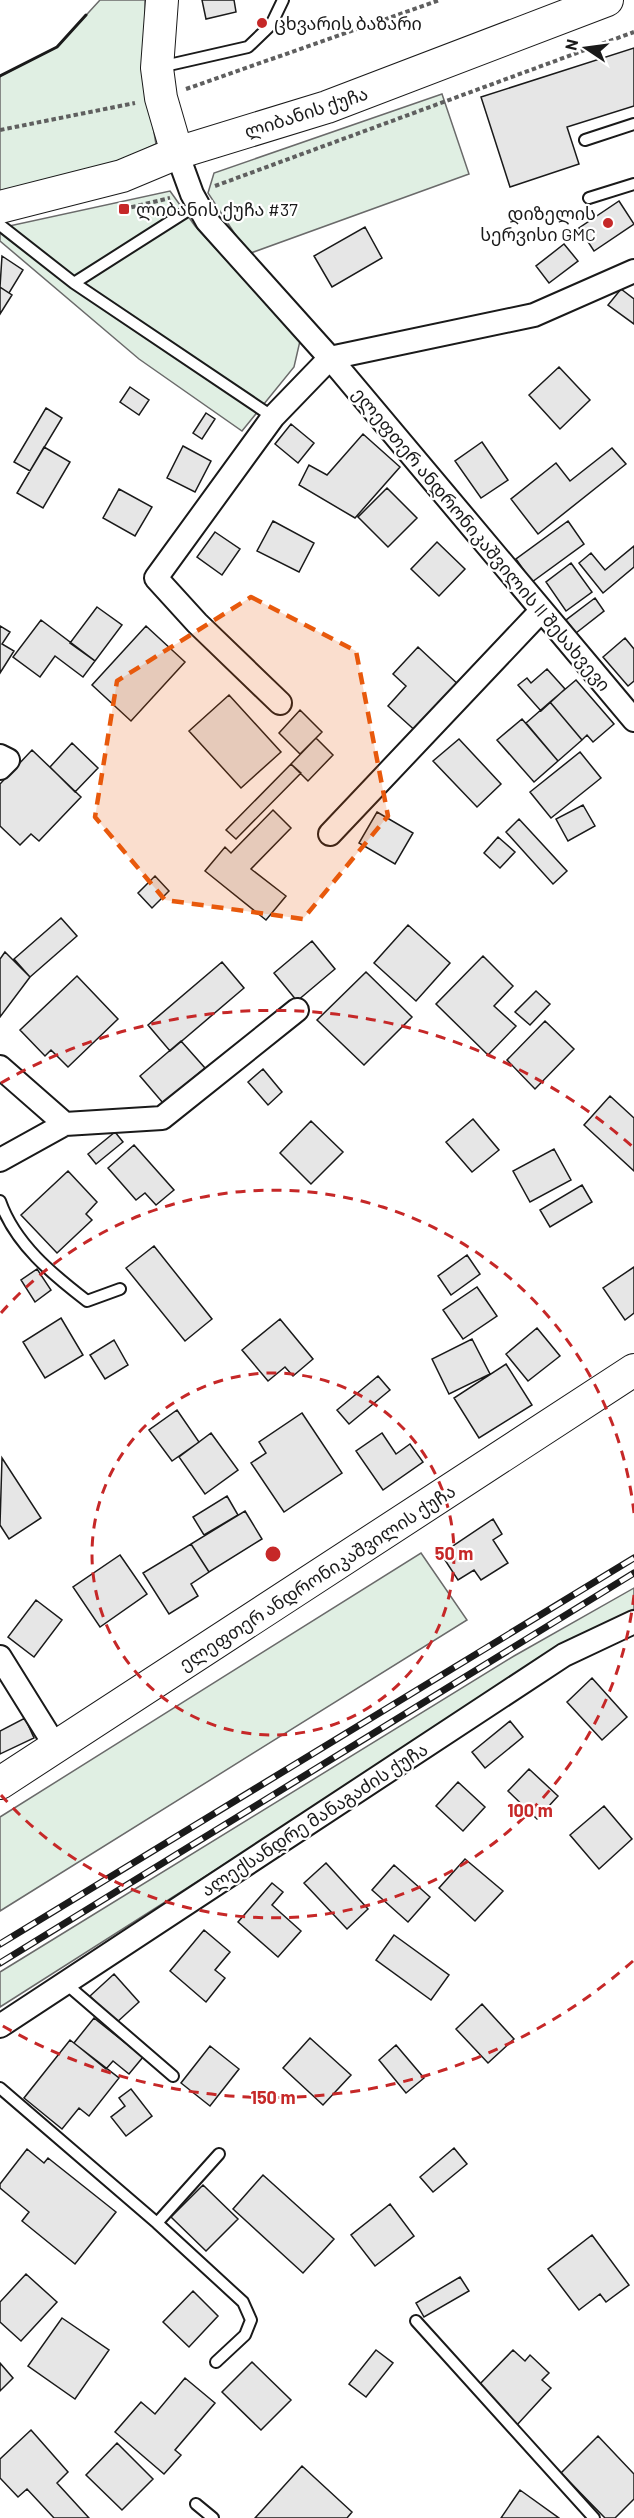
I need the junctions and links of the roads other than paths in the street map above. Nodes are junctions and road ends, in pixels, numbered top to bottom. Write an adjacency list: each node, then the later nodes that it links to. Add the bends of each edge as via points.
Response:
1 (162, 0): 4 (street)
2 (283, 0): 4 (lane, via 271,26 248,47)
3 (607, 0): 7 (street, ლიბანის ქუჩა, via 327,108)
4 (157, 68): 7 (street)
5 (634, 124): 6 (lane)
6 (585, 140)
7 (177, 153): 9 (street, ელეფთერ ანდრონიკაშვილის II შესახვევი); 11 (street, ლიბანის ქუჩა, via 122,176)
8 (634, 184): 10 (lane)
9 (195, 198): 14 (lane); 15 (street, ელეფთერ ანდრონიკაშვილის II შესახვევი, via 207,220)
10 (589, 198)
11 (0, 207)
12 (0, 225): 14 (lane)
13 (634, 270): 15 (street, via 534,315)
14 (74, 283): 16 (lane)
15 (330, 358): 16 (street); 17 (street, ელეფთერ ანდრონიკაშვილის II შესახვევი)
16 (273, 417): 18 (street, via 156,578)
17 (541, 611): 19 (street, ელეფთერ ანდრონიკაშვილის II შესახვევი); 22 (street)
18 (280, 703)
19 (634, 720)
20 (0, 756): 21 (street, via 8,760)
21 (0, 768)
22 (330, 834)
23 (297, 1010): 25 (street, via 162,1118)
24 (0, 1067): 25 (street)
25 (65, 1124): 26 (street)
26 (0, 1160)
27 (0, 1201): 28 (lane, via 7,1222 48,1271 87,1301)
28 (120, 1289)
29 (634, 1370): 32 (street, ელეფთერ ანდრონიკაშვილის ქუჩა)
30 (634, 1622): 34 (street, ალექსანდრე მანაგაძის ქუჩა, via 564,1655)
31 (0, 1657): 32 (street)
32 (56, 1747): 33 (street, ელეფთერ ანდრონიკაშვილის ქუჩა)
33 (0, 1783)
34 (65, 1983): 35 (street, ალექსანდრე მანაგაძის ქუჩა); 36 (lane)
35 (0, 2026)
36 (173, 2076)
37 (0, 2088): 39 (lane)
38 (219, 2154): 39 (lane)
39 (157, 2223): 41 (lane, via 243,2302 251,2320 246,2335)
40 (416, 2321): 44 (lane)
41 (216, 2362)
42 (196, 2504): 43 (lane)
43 (213, 2518)
44 (594, 2518)

